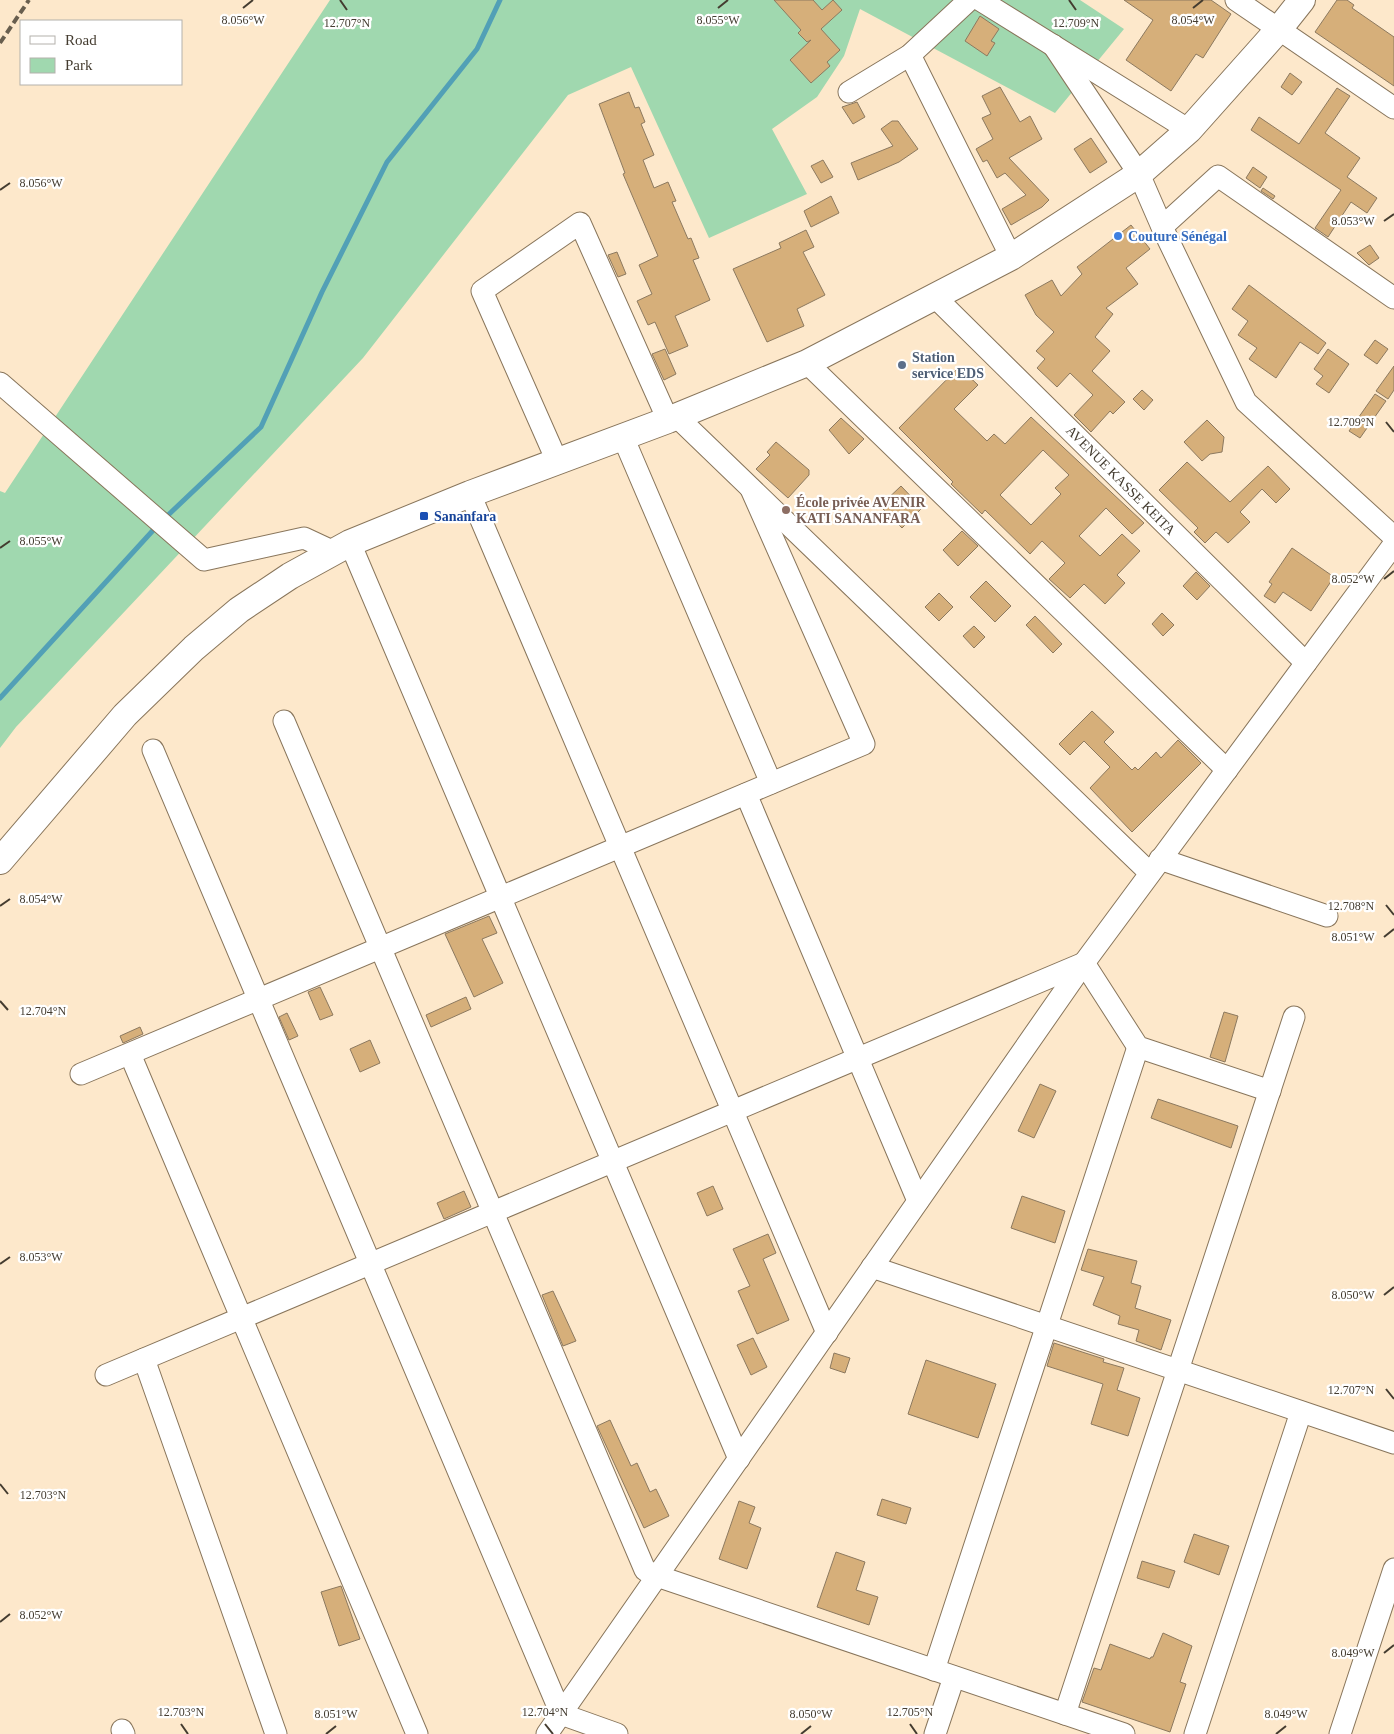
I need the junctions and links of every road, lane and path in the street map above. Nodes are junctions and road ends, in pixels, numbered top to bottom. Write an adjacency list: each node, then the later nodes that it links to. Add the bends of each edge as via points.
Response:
1 (969, 0): 7 (street)
2 (980, 0): 6 (street)
3 (1236, 0): 5 (street)
4 (1302, 0): 5 (main road)
5 (1279, 29): 9 (street); 10 (main road)
6 (1053, 45): 10 (street); 11 (street)
7 (910, 55): 8 (street); 13 (street)
8 (849, 92)
9 (1394, 108)
10 (1189, 130): 11 (main road)
11 (1139, 174): 12 (street); 13 (main road)
12 (1162, 227): 15 (street, via 1218,176); 23 (street, via 1246,402)
13 (1011, 257): 14 (main road)
14 (935, 297): 16 (main road); 26 (street, AVENUE KASSE KEITA)
15 (1394, 298)
16 (807, 363): 18 (main road); 29 (street)
17 (0, 383): 25 (street, via 204,560 304,538)
18 (672, 418): 19 (main road); 20 (street, via 580,223 482,291); 21 (street)
19 (623, 437): 20 (main road); 30 (street)
20 (557, 461): 22 (main road)
21 (751, 489): 30 (street, via 864,744); 34 (street)
22 (470, 494): 25 (main road); 32 (street)
23 (1394, 537)
24 (1394, 544): 26 (street)
25 (342, 548): 33 (main road, via 290,576 239,610 194,648 125,715); 35 (street)
26 (1306, 663): 29 (street)
27 (284, 721): 37 (street)
28 (153, 750): 39 (street)
29 (1227, 770): 34 (street)
30 (771, 783): 31 (street)
31 (746, 794): 32 (street); 43 (street)
32 (620, 847): 35 (street); 46 (street)
33 (0, 861)
34 (1155, 866): 36 (street); 38 (street)
35 (500, 897): 37 (street); 47 (street)
36 (1327, 916)
37 (380, 948): 39 (street); 49 (street)
38 (1084, 963): 41 (street); 43 (street); 48 (street)
39 (259, 999): 42 (street); 50 (street)
40 (1294, 1017): 45 (street)
41 (1138, 1047): 45 (street); 53 (street)
42 (130, 1054): 44 (street); 52 (street)
43 (858, 1058): 46 (street); 48 (street)
44 (82, 1074)
45 (1270, 1091): 56 (street)
46 (733, 1111): 47 (street); 54 (street)
47 (613, 1161): 49 (street); 60 (street)
48 (918, 1201): 51 (street)
49 (493, 1212): 50 (street); 62 (street, via 645,1570)
50 (372, 1263): 52 (street); 65 (street)
51 (872, 1267): 53 (street); 54 (street)
52 (242, 1318): 55 (street); 68 (street)
53 (1046, 1326): 56 (street); 63 (street)
54 (827, 1333): 60 (street)
55 (144, 1359): 57 (street); 67 (street)
56 (1178, 1370): 58 (street); 66 (street)
57 (106, 1375)
58 (1301, 1412): 59 (street); 73 (street)
59 (1394, 1443)
60 (739, 1458): 62 (street)
61 (1394, 1569): 74 (street)
62 (657, 1576): 63 (street); 65 (street)
63 (934, 1670): 64 (street)
64 (954, 1677): 66 (street); 71 (street)
65 (561, 1714): 69 (street); 70 (street)
66 (1065, 1714): 72 (street)
67 (276, 1734)
68 (417, 1734)
69 (547, 1734)
70 (617, 1734)
71 (936, 1734)
72 (1124, 1734)
73 (1195, 1734)
74 (1340, 1734)

